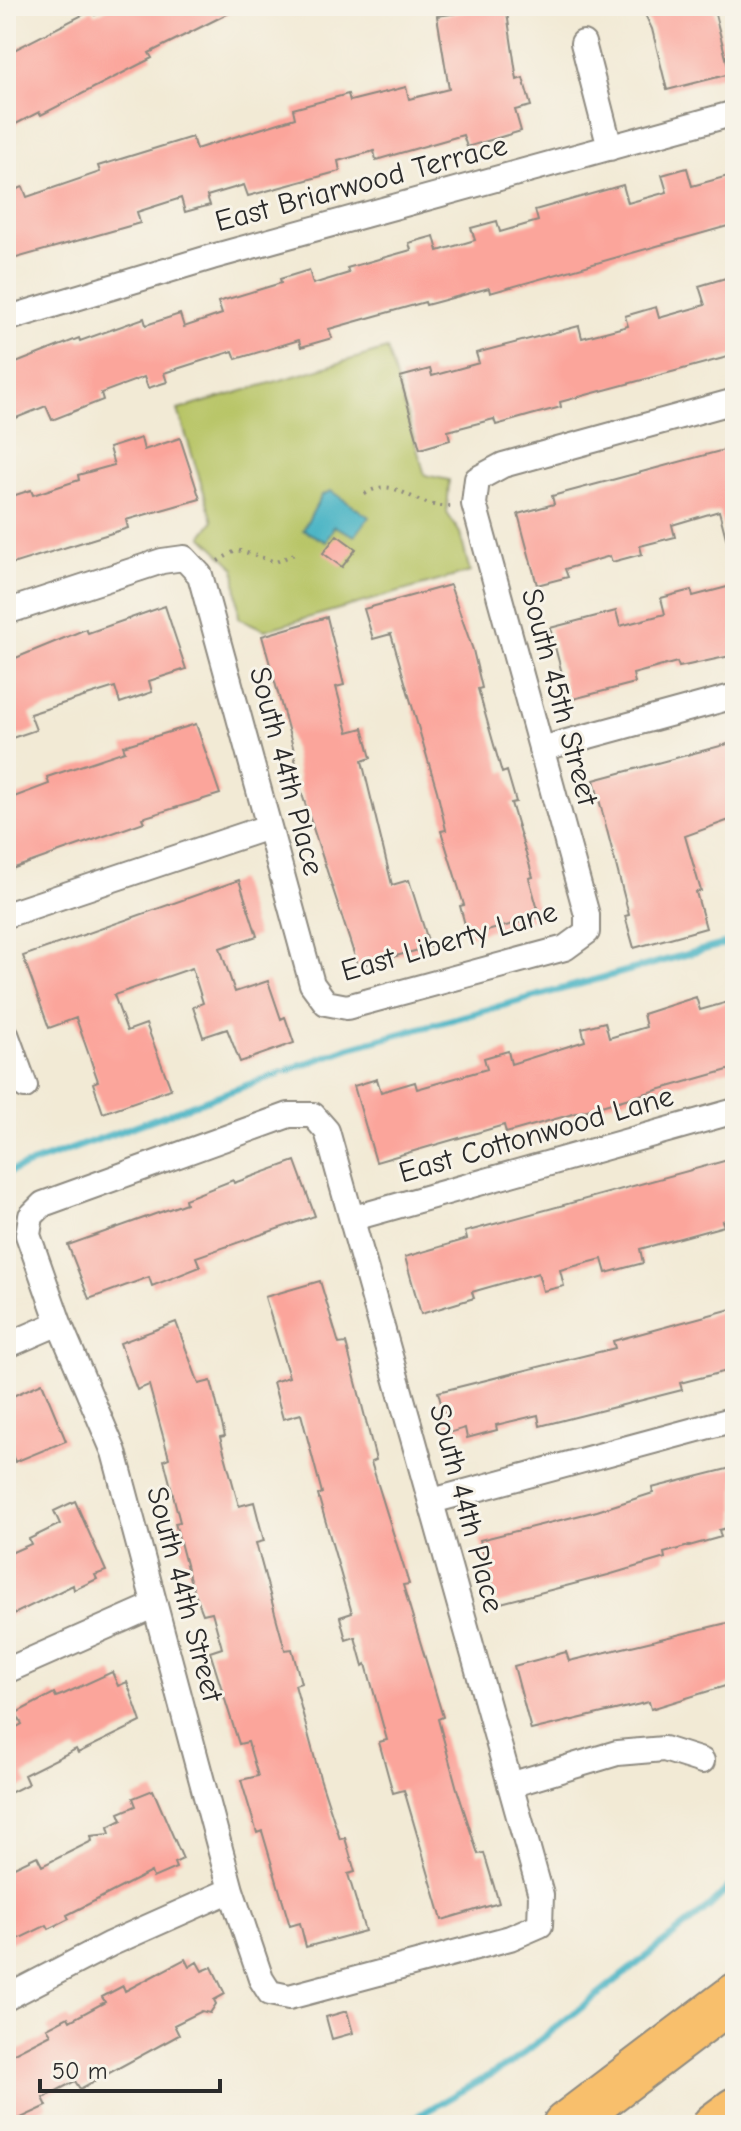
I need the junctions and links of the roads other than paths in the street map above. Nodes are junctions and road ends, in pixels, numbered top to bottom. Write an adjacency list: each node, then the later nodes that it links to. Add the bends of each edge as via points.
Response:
1 (583, 43): 3 (street)
2 (735, 113): 3 (street, East Briarwood Terrace)
3 (610, 148): 4 (street, East Briarwood Terrace)
4 (6, 319)
5 (735, 401): 8 (street, South 45th Street, via 503,465 477,479 474,504)
6 (6, 612): 9 (street, South 44th Place, via 162,561 192,567)
7 (735, 696): 8 (street)
8 (541, 749): 11 (street, South 45th Street, via 587,915)
9 (268, 827): 10 (street); 12 (street, South 44th Place, via 312,984)
10 (6, 915)
11 (587, 932): 12 (street, East Liberty Lane, via 565,948 347,1007)
12 (326, 1003)
13 (6, 1034): 14 (street)
14 (25, 1086)
15 (735, 1111): 17 (street, East Cottonwood Lane)
16 (313, 1115): 17 (street, South 44th Place, via 327,1131); 18 (street, South 44th Street, via 289,1115 43,1204 31,1216 28,1235)
17 (354, 1218): 21 (street, South 44th Place)
18 (59, 1323): 19 (street); 22 (street, South 44th Street, via 114,1452)
19 (6, 1346)
20 (735, 1419): 21 (street)
21 (432, 1501): 25 (street, South 44th Place)
22 (155, 1605): 23 (street); 26 (street, South 44th Street)
23 (6, 1671)
24 (702, 1761): 25 (street, via 664,1749 617,1753)
25 (510, 1785): 27 (street, South 44th Place, via 541,1895 540,1925 510,1938 289,1997)
26 (231, 1890): 27 (street, South 44th Street); 29 (street)
27 (270, 1993)
28 (735, 1996): 31 (highway)
29 (6, 1998)
30 (735, 2110): 32 (highway)
31 (565, 2125)
32 (715, 2125)

